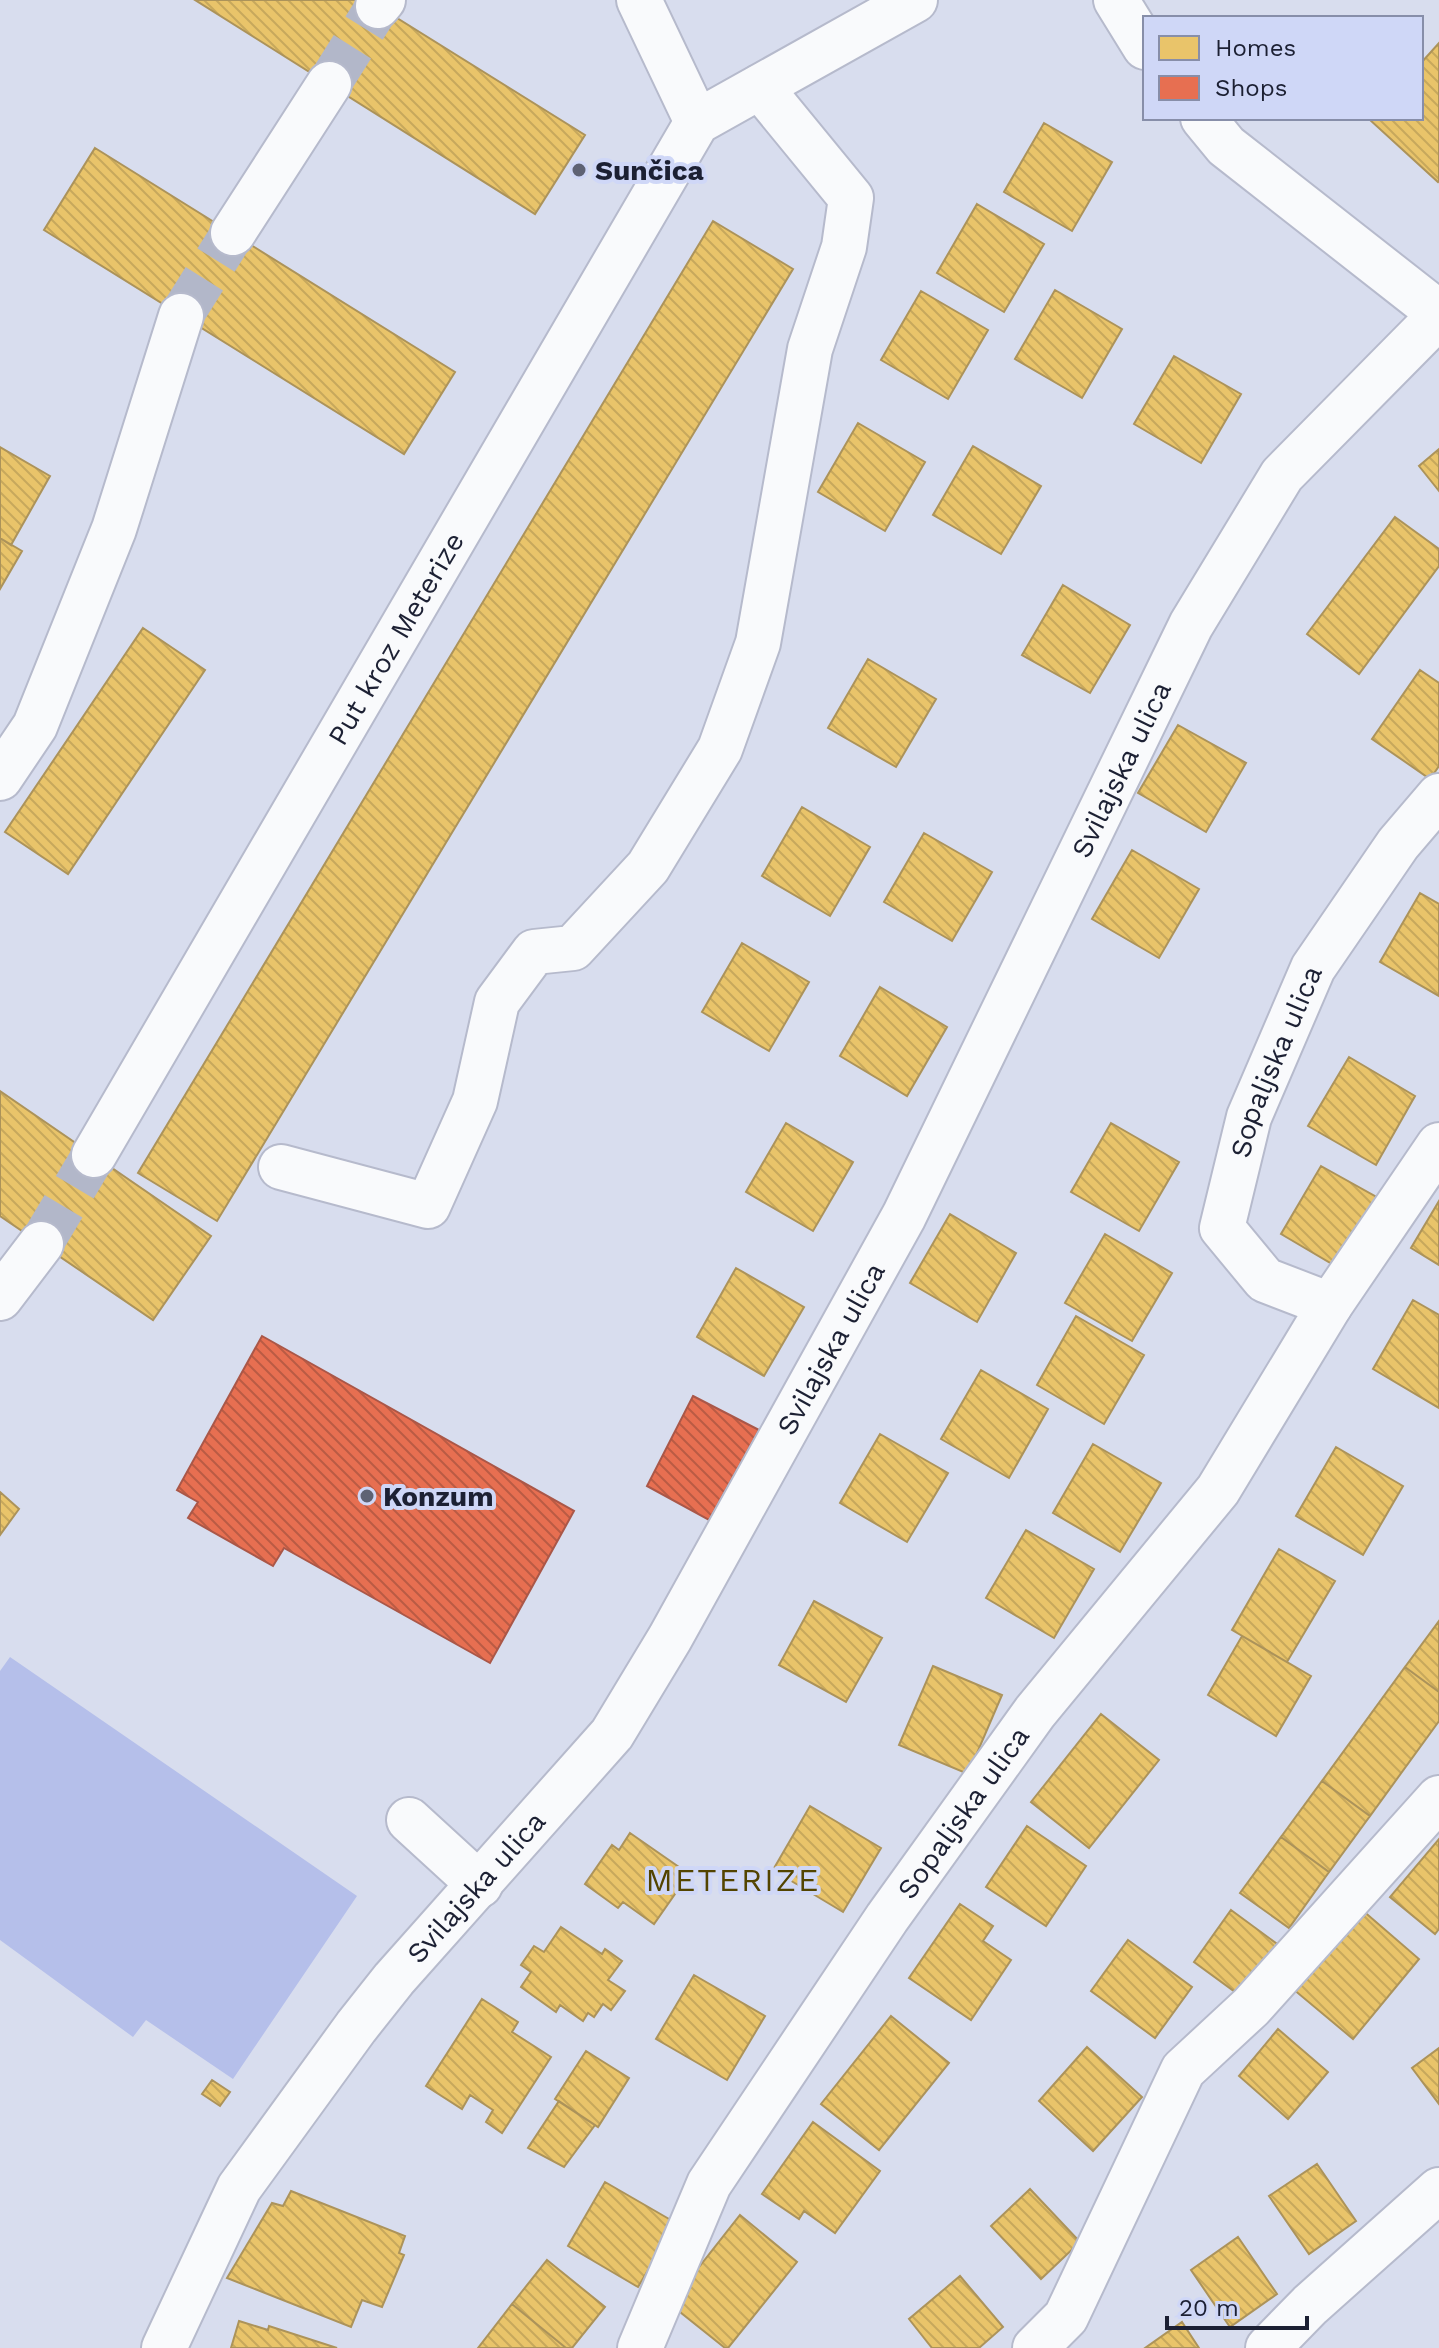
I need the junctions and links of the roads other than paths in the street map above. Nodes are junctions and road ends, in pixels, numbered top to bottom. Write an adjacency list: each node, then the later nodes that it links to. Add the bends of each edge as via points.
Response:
1 (639, 0): 8 (street)
2 (915, 0): 6 (street)
3 (1116, 0): 4 (street)
4 (1143, 44)
5 (329, 84): 9 (street)
6 (760, 87): 8 (street); 16 (street, via 851,198 844,247 810,349 758,643 720,749 648,867 573,948 534,952 497,1002 475,1101 428,1206)
7 (1205, 120): 10 (street, via 1226,146)
8 (697, 122): 15 (street, Put kroz Meterize)
9 (233, 233)
10 (1439, 315): 22 (street, Svilajska ulica, via 1273,488 1191,625 904,1216 670,1638 612,1734)
11 (181, 316): 12 (street, via 114,529 35,726)
12 (0, 778)
13 (1439, 796): 19 (street, Sopaljska ulica, via 1398,844 1313,968 1249,1117 1222,1228 1265,1280)
14 (1439, 1145): 19 (street, Sopaljska ulica)
15 (94, 1155)
16 (281, 1167)
17 (41, 1244): 18 (street)
18 (0, 1298)
19 (1330, 1305): 25 (street, Sopaljska ulica, via 1218,1490 1035,1712 887,1918 718,2170)
20 (1439, 1798): 26 (street, via 1251,2007 1183,2070 1066,2317)
21 (409, 1820): 22 (street)
22 (480, 1885): 24 (street, Svilajska ulica, via 394,1979 239,2188)
23 (1439, 2190): 27 (street)
24 (164, 2348)
25 (640, 2348)
26 (1035, 2348)
27 (1268, 2348)

